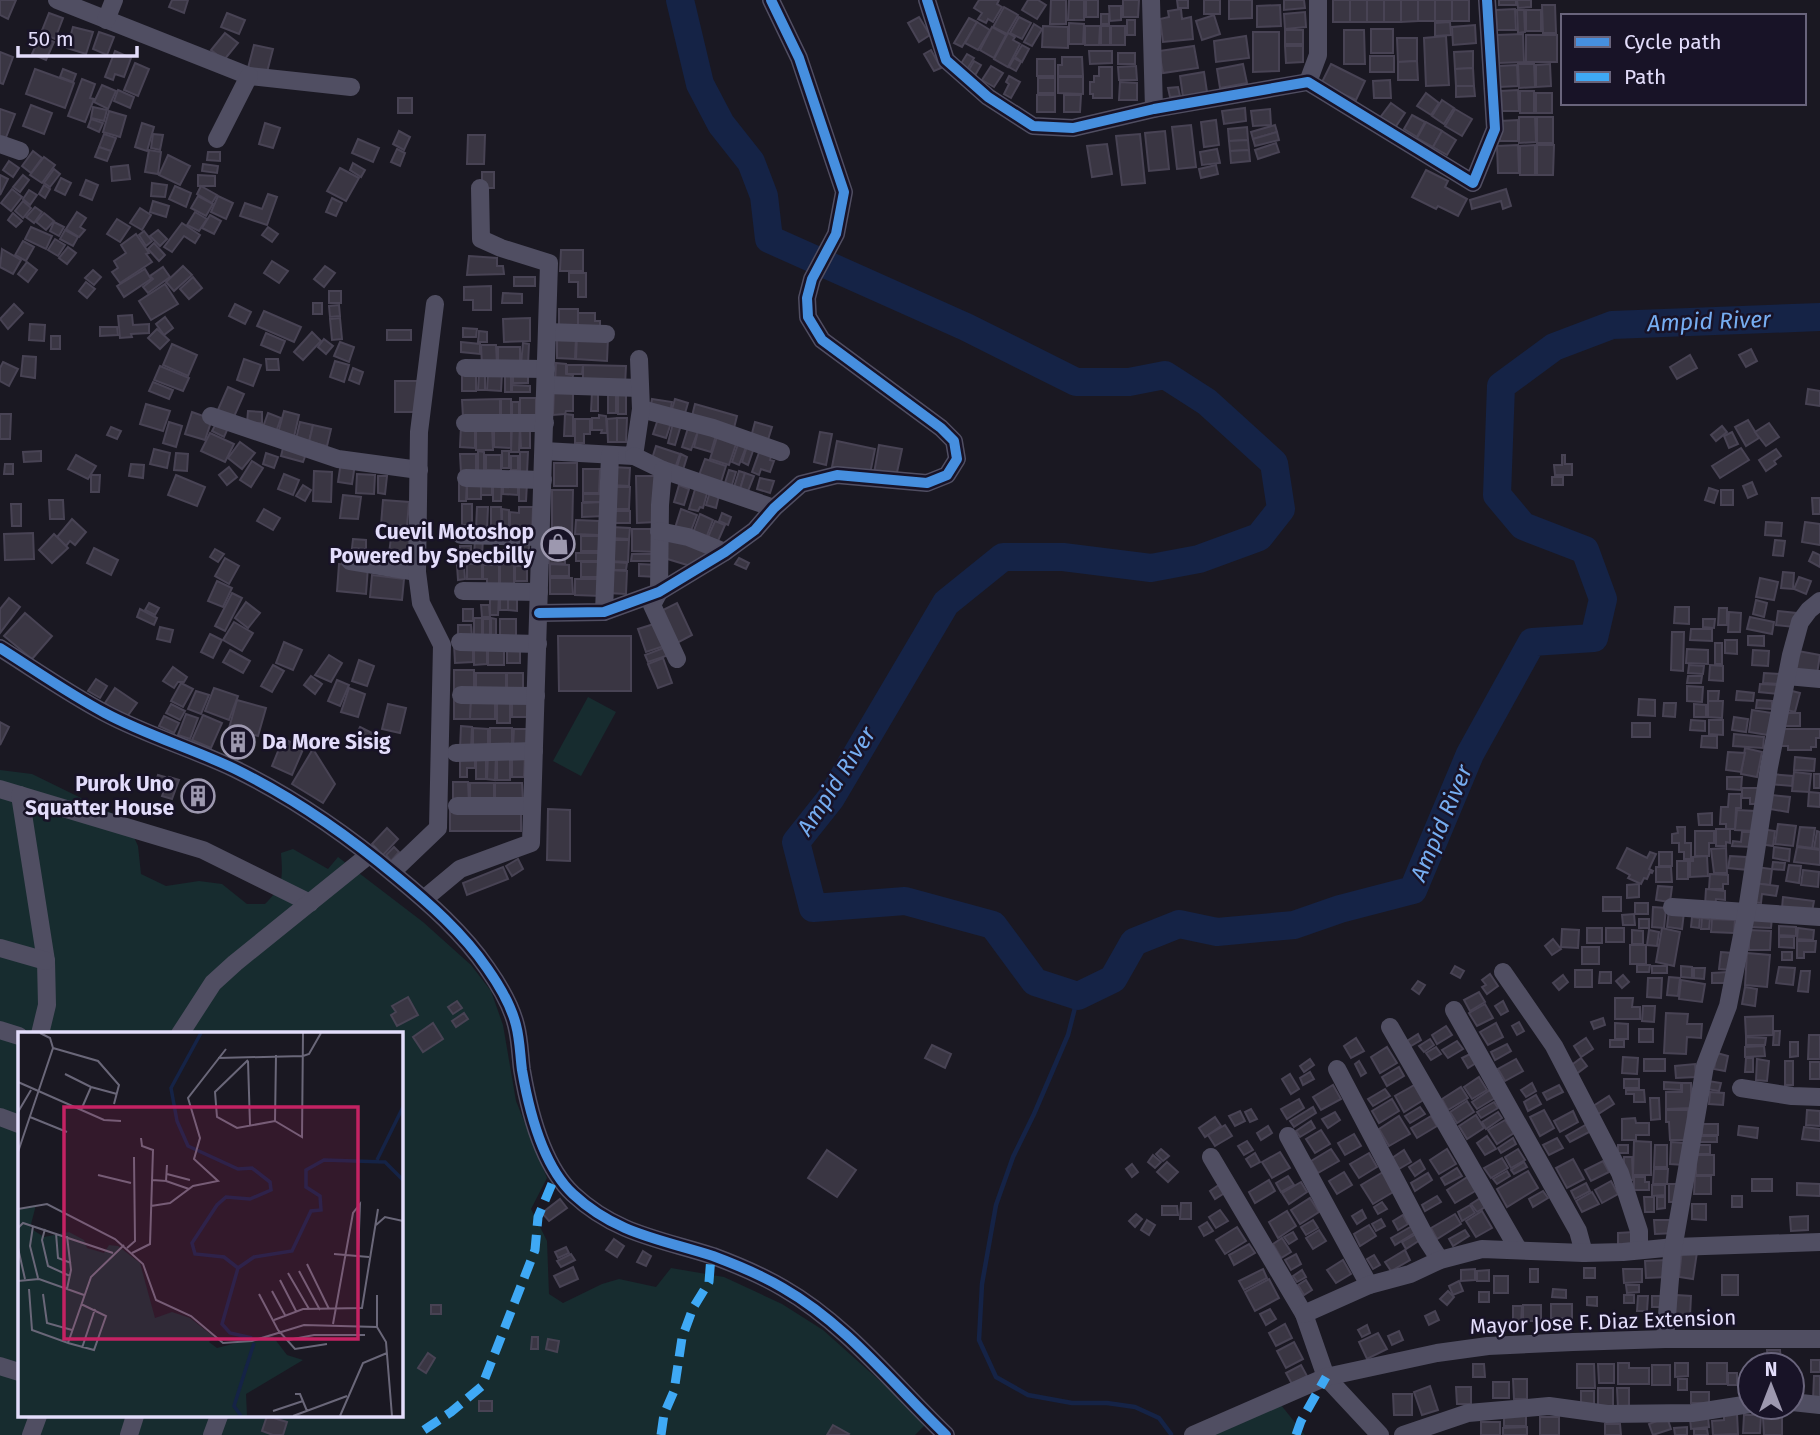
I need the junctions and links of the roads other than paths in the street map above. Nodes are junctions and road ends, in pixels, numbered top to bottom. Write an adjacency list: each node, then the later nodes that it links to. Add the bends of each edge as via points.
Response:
1 (57, 0): 8 (street)
2 (114, 0): 8 (street)
3 (771, 0): 36 (street, via 799,58 844,192 836,234 812,279 808,317 822,340 941,428 954,441 957,458 947,475 927,483 837,475 801,484)
4 (927, 0): 12 (street, via 946,60 988,97 1033,126 1073,128)
5 (1151, 0): 12 (street)
6 (1318, 0): 10 (street, via 1318,55)
7 (1487, 0): 10 (street, via 1495,129 1473,183)
8 (106, 20): 9 (street)
9 (249, 76): 11 (street); 13 (street)
10 (1308, 82): 12 (street)
11 (351, 87)
12 (1154, 109)
13 (217, 139)
14 (0, 144): 15 (street)
15 (20, 151)
16 (480, 188): 18 (street, via 481,239 501,255 550,263)
17 (435, 304): 32 (street, via 419,432)
18 (547, 332): 19 (street); 22 (street)
19 (606, 334)
20 (639, 359): 23 (street)
21 (466, 368): 22 (street)
22 (546, 377): 23 (street); 27 (street)
23 (640, 388): 24 (street)
24 (641, 409): 29 (street); 31 (street)
25 (211, 416): 32 (street, via 338,459)
26 (465, 423): 27 (street)
27 (545, 423): 28 (street)
28 (544, 452): 30 (street); 35 (street)
29 (781, 452)
30 (610, 455): 31 (street); 47 (street)
31 (634, 456): 33 (street)
32 (419, 470): 42 (street)
33 (663, 470): 36 (street); 37 (street)
34 (466, 478): 35 (street)
35 (543, 480): 39 (street)
36 (774, 508): 40 (street, via 755,530)
37 (659, 531): 40 (street); 45 (street)
38 (461, 535): 39 (street)
39 (541, 537): 44 (street)
40 (725, 552): 45 (street)
41 (350, 561): 42 (street)
42 (417, 572): 64 (street, via 421,603 442,645 438,828)
43 (463, 591): 44 (street)
44 (539, 592): 48 (street)
45 (659, 592): 47 (street); 52 (street, via 652,605)
46 (1820, 601): 53 (street, via 1800,622)
47 (604, 612): 48 (street)
48 (539, 613): 50 (street)
49 (460, 642): 50 (street)
50 (538, 644): 56 (street)
51 (0, 648): 63 (street, via 105,713 287,796)
52 (677, 659)
53 (1787, 676): 54 (street); 68 (street)
54 (1820, 679)
55 (461, 695): 56 (street)
56 (536, 696): 57 (street)
57 (534, 751): 58 (street); 61 (street)
58 (456, 753)
59 (0, 789): 60 (street)
60 (20, 795): 66 (street, via 203,850); 71 (street)
61 (533, 806): 62 (street); 65 (street, via 531,843 460,869)
62 (457, 807)
63 (370, 855): 64 (street); 66 (street)
64 (392, 872): 65 (street)
65 (424, 899): 106 (street, via 465,940 505,996 516,1025 541,1144 571,1192 618,1226 746,1269 786,1289 835,1325)
66 (310, 903): 77 (street, via 213,984)
67 (1672, 907): 68 (street)
68 (1747, 910): 69 (street); 87 (street, via 1728,1006 1705,1066)
69 (1820, 915)
70 (0, 948): 71 (street)
71 (46, 961): 76 (street, via 47,1005)
72 (1503, 972): 89 (street, via 1554,1046 1620,1173 1639,1231)
73 (1454, 1010): 90 (street, via 1578,1231)
74 (1390, 1027): 88 (street)
75 (0, 1030): 78 (street)
76 (40, 1032)
77 (181, 1032)
78 (18, 1036)
79 (1337, 1069): 91 (street)
80 (1741, 1088): 81 (street)
81 (1820, 1097)
82 (0, 1117): 83 (street)
83 (18, 1124)
84 (1288, 1136): 92 (street)
85 (1211, 1157): 93 (street)
86 (1820, 1242): 87 (street)
87 (1675, 1247): 89 (street); 94 (street)
88 (1518, 1249): 90 (street); 91 (street, via 1482,1249)
89 (1639, 1249): 90 (street)
90 (1584, 1253)
91 (1440, 1260): 92 (street)
92 (1369, 1285): 93 (street)
93 (1304, 1314): 98 (street)
94 (1665, 1339): 95 (street, Mayor Jose F. Diaz Extension); 98 (street, Mayor Jose F. Diaz Extension, via 1488,1346)
95 (1820, 1339)
96 (0, 1366): 97 (street)
97 (18, 1372)
98 (1326, 1377): 107 (street, Mayor Jose F. Diaz Extension); 108 (street)
99 (1736, 1406): 109 (street, via 1692,1413 1607,1414 1549,1406 1468,1413)
100 (37, 1418): 103 (street)
101 (134, 1418): 104 (street)
102 (218, 1418): 105 (street)
103 (31, 1435)
104 (129, 1435)
105 (212, 1435)
106 (946, 1435)
107 (1193, 1435)
108 (1380, 1435)
109 (1403, 1435)

